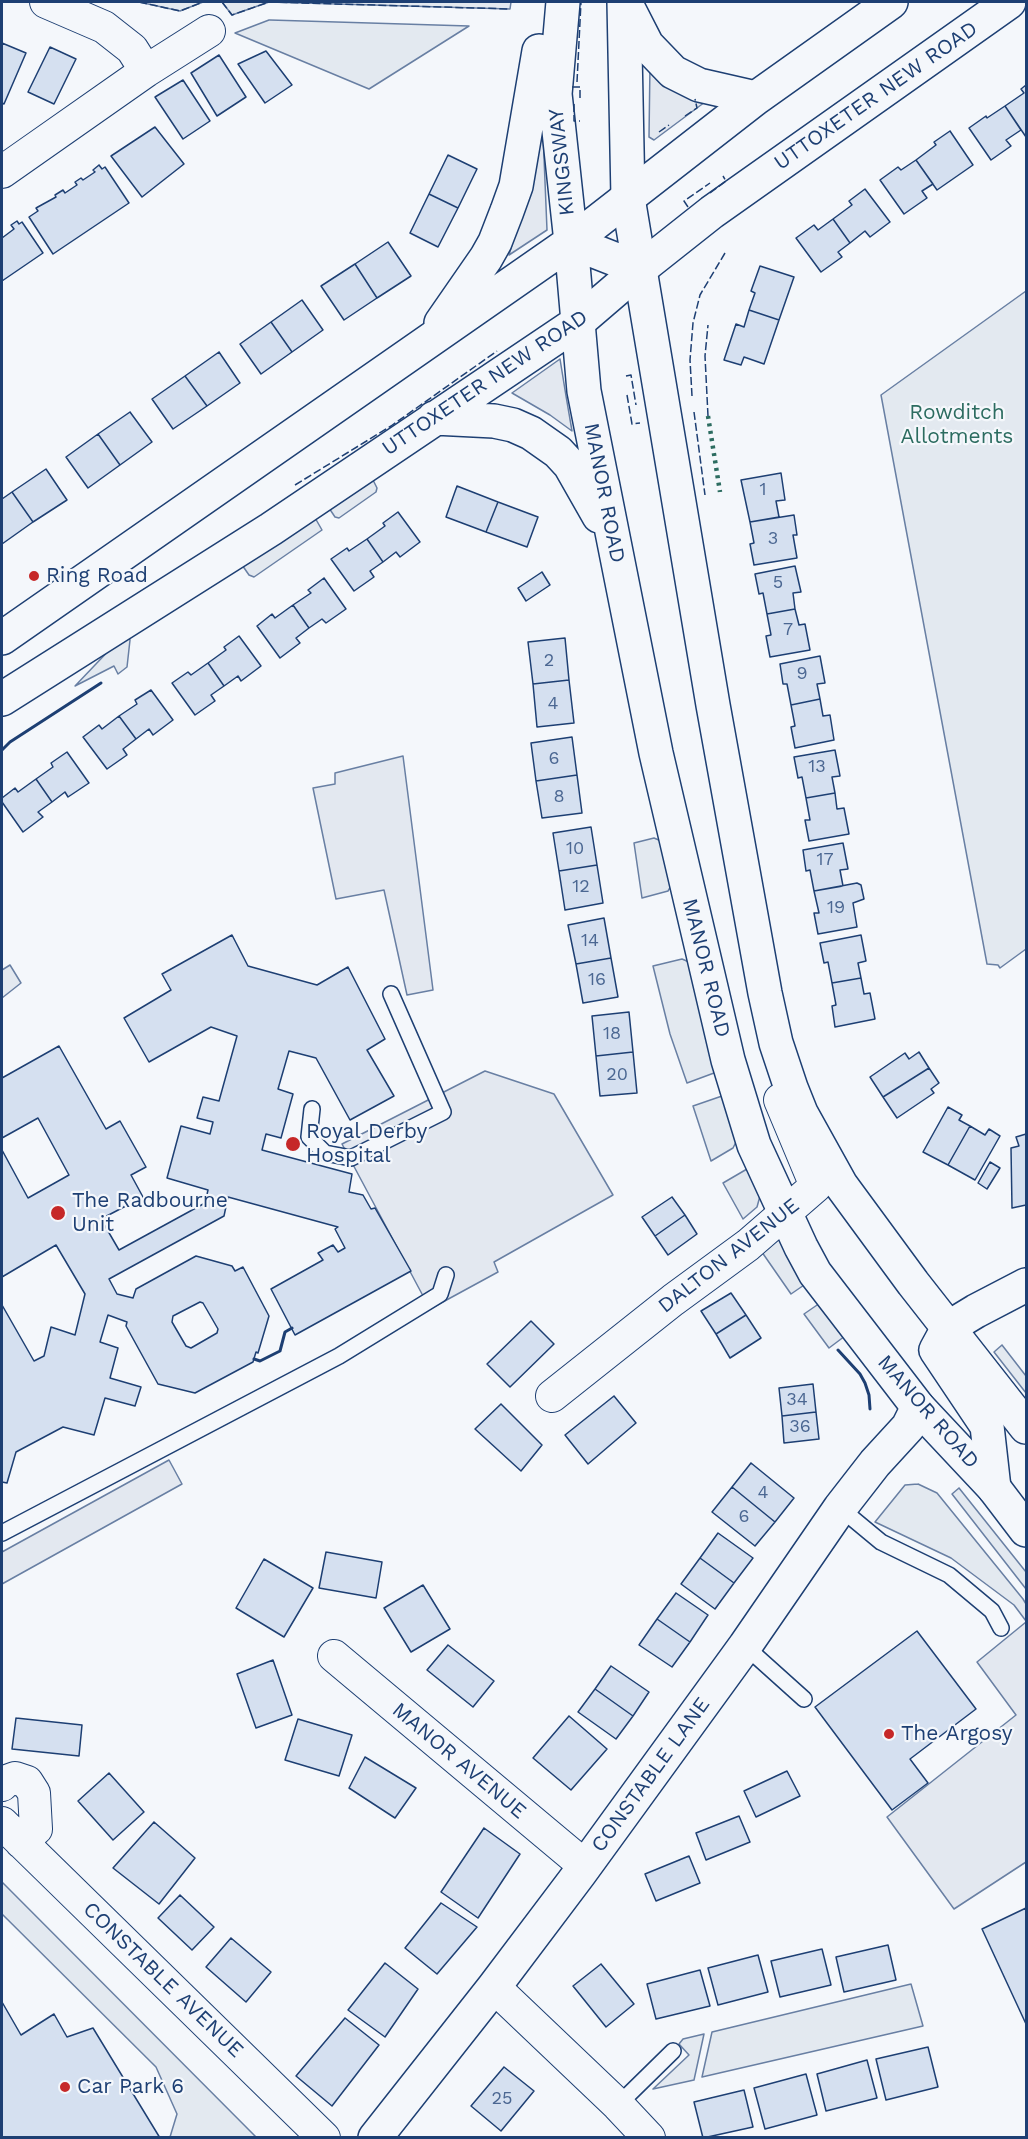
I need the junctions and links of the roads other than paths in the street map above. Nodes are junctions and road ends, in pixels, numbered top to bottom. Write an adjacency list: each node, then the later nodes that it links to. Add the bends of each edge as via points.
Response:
1 (46, 2): 8 (street, via 104,27 132,49)
2 (551, 2): 15 (main road, via 516,186 507,212 486,258)
3 (563, 2): 12 (main road, KINGSWAY, via 555,94)
4 (624, 2): 9 (main road, via 647,45 673,72 699,85); 11 (main road)
5 (891, 2): 9 (main road)
6 (1009, 2): 13 (main road, UTTOXETER NEW ROAD, via 712,212)
7 (209, 31): 8 (street)
8 (146, 71): 10 (street)
9 (756, 98): 11 (main road)
10 (2, 172)
11 (628, 198): 12 (main road); 13 (main road)
12 (571, 242): 13 (main road); 14 (main road, KINGSWAY); 15 (main road)
13 (640, 268): 14 (main road, UTTOXETER NEW ROAD); 21 (main road, via 713,705)
14 (577, 323): 16 (main road, UTTOXETER NEW ROAD); 17 (main road, MANOR ROAD, via 584,391)
15 (430, 339): 18 (main road)
16 (434, 418): 17 (main road, via 513,425 543,441 570,465); 19 (main road, UTTOXETER NEW ROAD, via 271,529)
17 (614, 541): 23 (main road, MANOR ROAD, via 658,764 728,1060 754,1145)
18 (2, 638)
19 (2, 699)
20 (391, 994): 22 (lane, via 443,1112 351,1158 325,1153 309,1137)
21 (776, 1043): 23 (street, DALTON AVENUE, via 778,1095 816,1186); 26 (main road, via 798,1107 822,1154 875,1234)
22 (312, 1109)
23 (785, 1214): 27 (street, DALTON AVENUE); 28 (main road, MANOR ROAD, via 815,1273)
24 (446, 1275): 33 (lane, via 440,1294 339,1356)
25 (1026, 1285): 26 (main road)
26 (948, 1328): 29 (main road); 30 (main road, via 936,1350 987,1426)
27 (552, 1396)
28 (918, 1407): 30 (main road, MANOR ROAD); 31 (main road, CONSTABLE LANE, via 908,1427)
29 (1026, 1426)
30 (994, 1488): 32 (main road, MANOR ROAD)
31 (840, 1508): 34 (lane, via 881,1542 949,1575 992,1611); 35 (main road, CONSTABLE LANE)
32 (1026, 1530)
33 (2, 1533)
34 (1001, 1628)
35 (745, 1646): 37 (lane); 40 (main road, CONSTABLE LANE)
36 (334, 1656): 40 (street, MANOR AVENUE)
37 (804, 1699)
38 (2, 1785): 39 (street, via 15,1778 27,1782 34,1793 36,1829)
39 (11, 1832): 44 (street, CONSTABLE AVENUE)
40 (585, 1866): 41 (main road, CONSTABLE LANE)
41 (494, 1987): 43 (street); 45 (main road, CONSTABLE LANE)
42 (673, 2051): 43 (lane)
43 (618, 2105): 46 (street)
44 (324, 2138)
45 (375, 2138)
46 (649, 2138)

